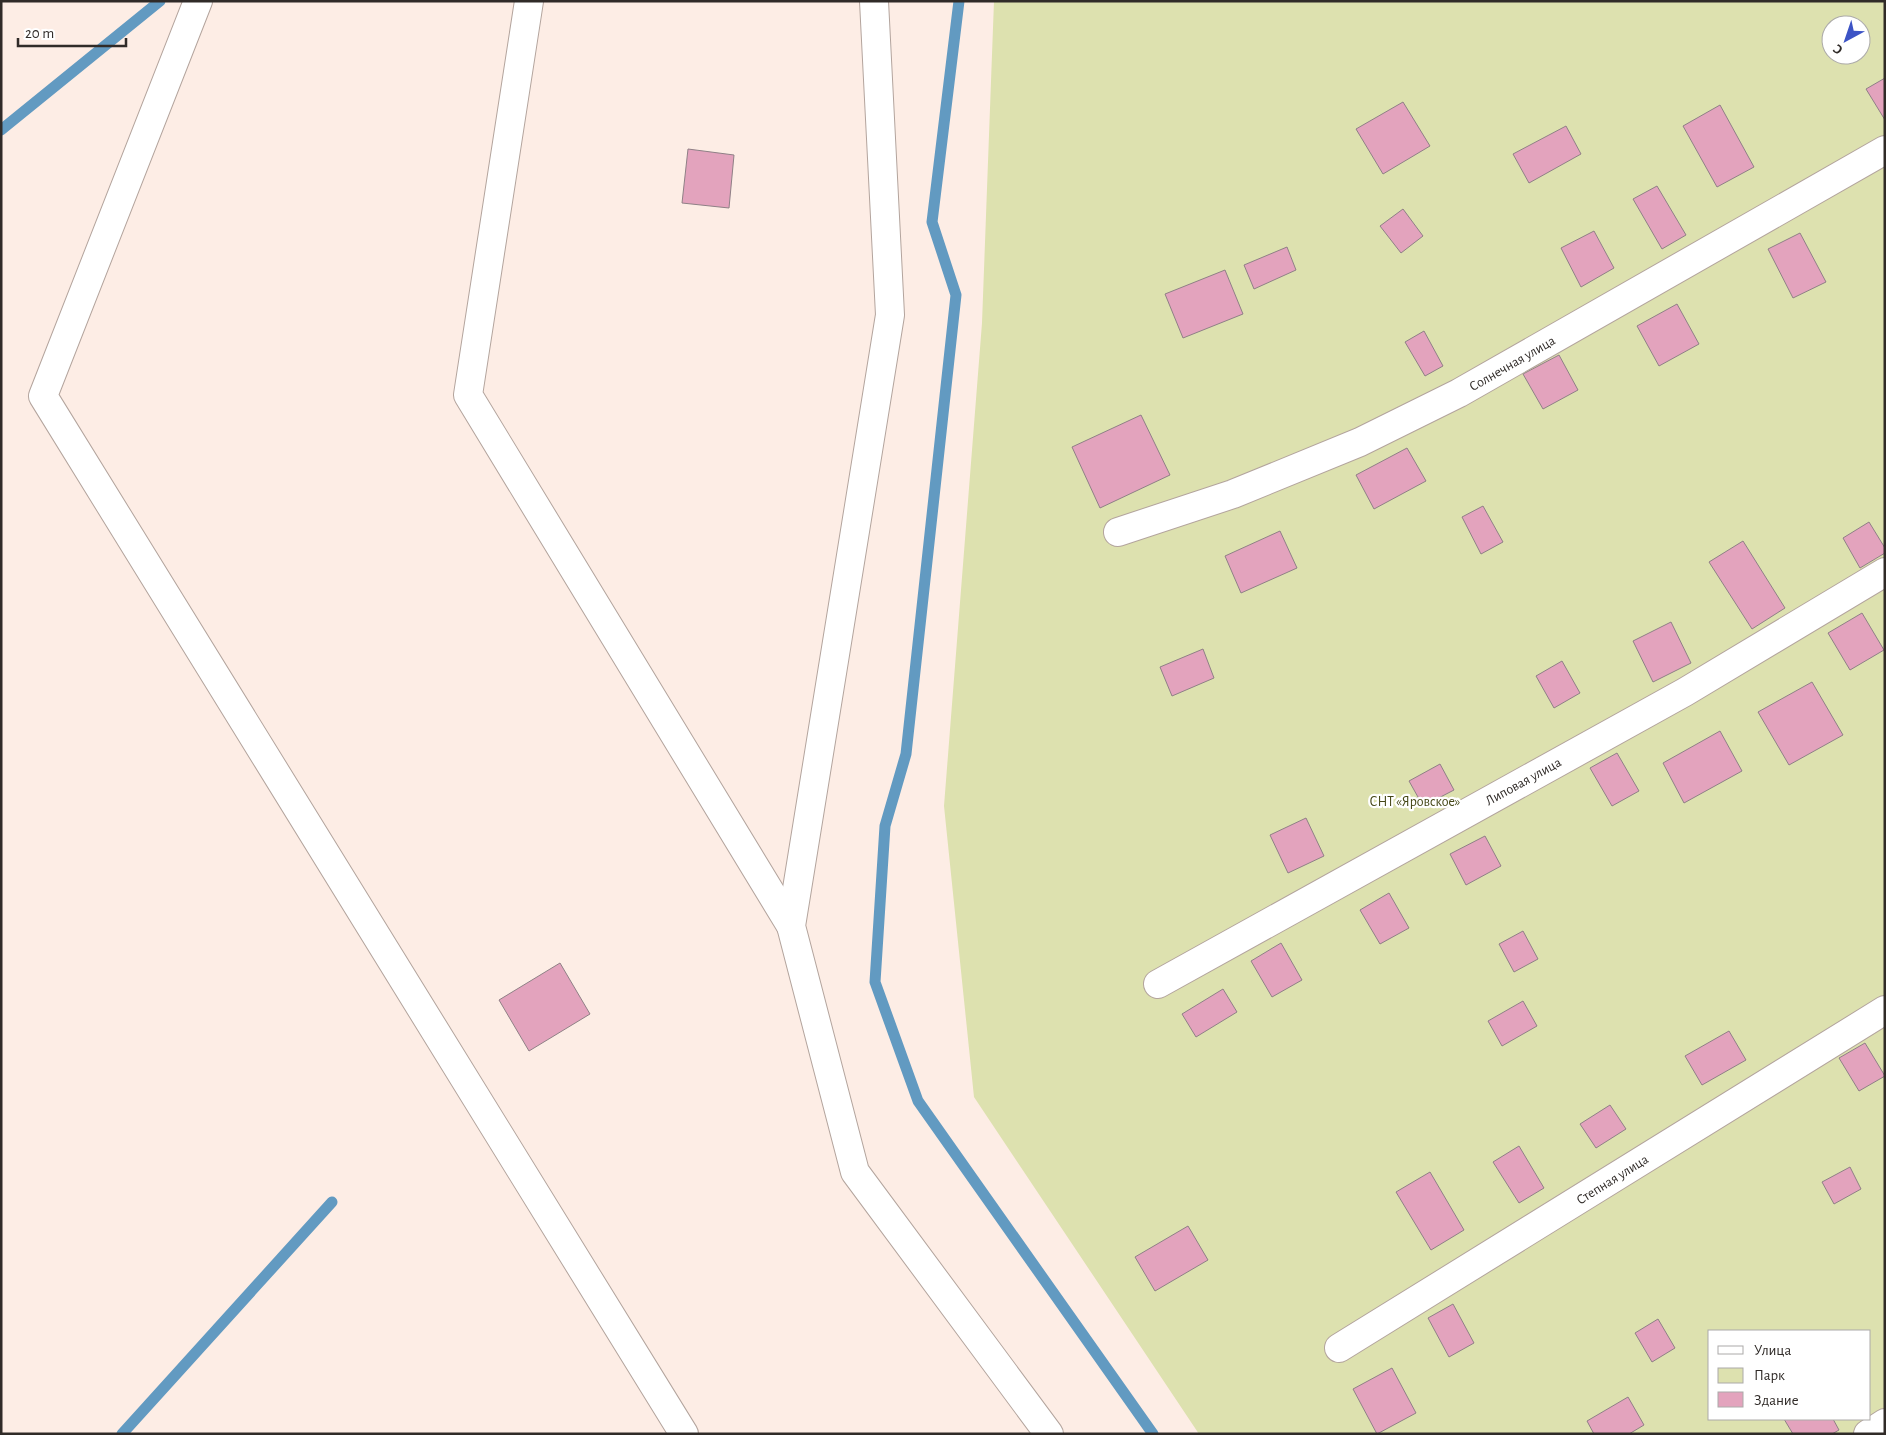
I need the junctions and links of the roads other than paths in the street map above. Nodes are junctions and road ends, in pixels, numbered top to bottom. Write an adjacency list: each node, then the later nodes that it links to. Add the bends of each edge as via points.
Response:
1 (198, 1): 12 (street, via 43,396)
2 (529, 1): 7 (street, via 468,395)
3 (874, 1): 7 (street, via 890,315)
4 (1885, 150): 5 (street, Солнечная улица, via 1459,393 1360,442 1242,491)
5 (1118, 532)
6 (1885, 572): 8 (street, Липовая улица, via 1685,692)
7 (791, 926): 13 (street, via 855,1172)
8 (1158, 984)
9 (1885, 1010): 10 (street, Степная улица)
10 (1339, 1348)
11 (1885, 1423): 14 (street)
12 (684, 1434)
13 (1049, 1434)
14 (1868, 1434)

